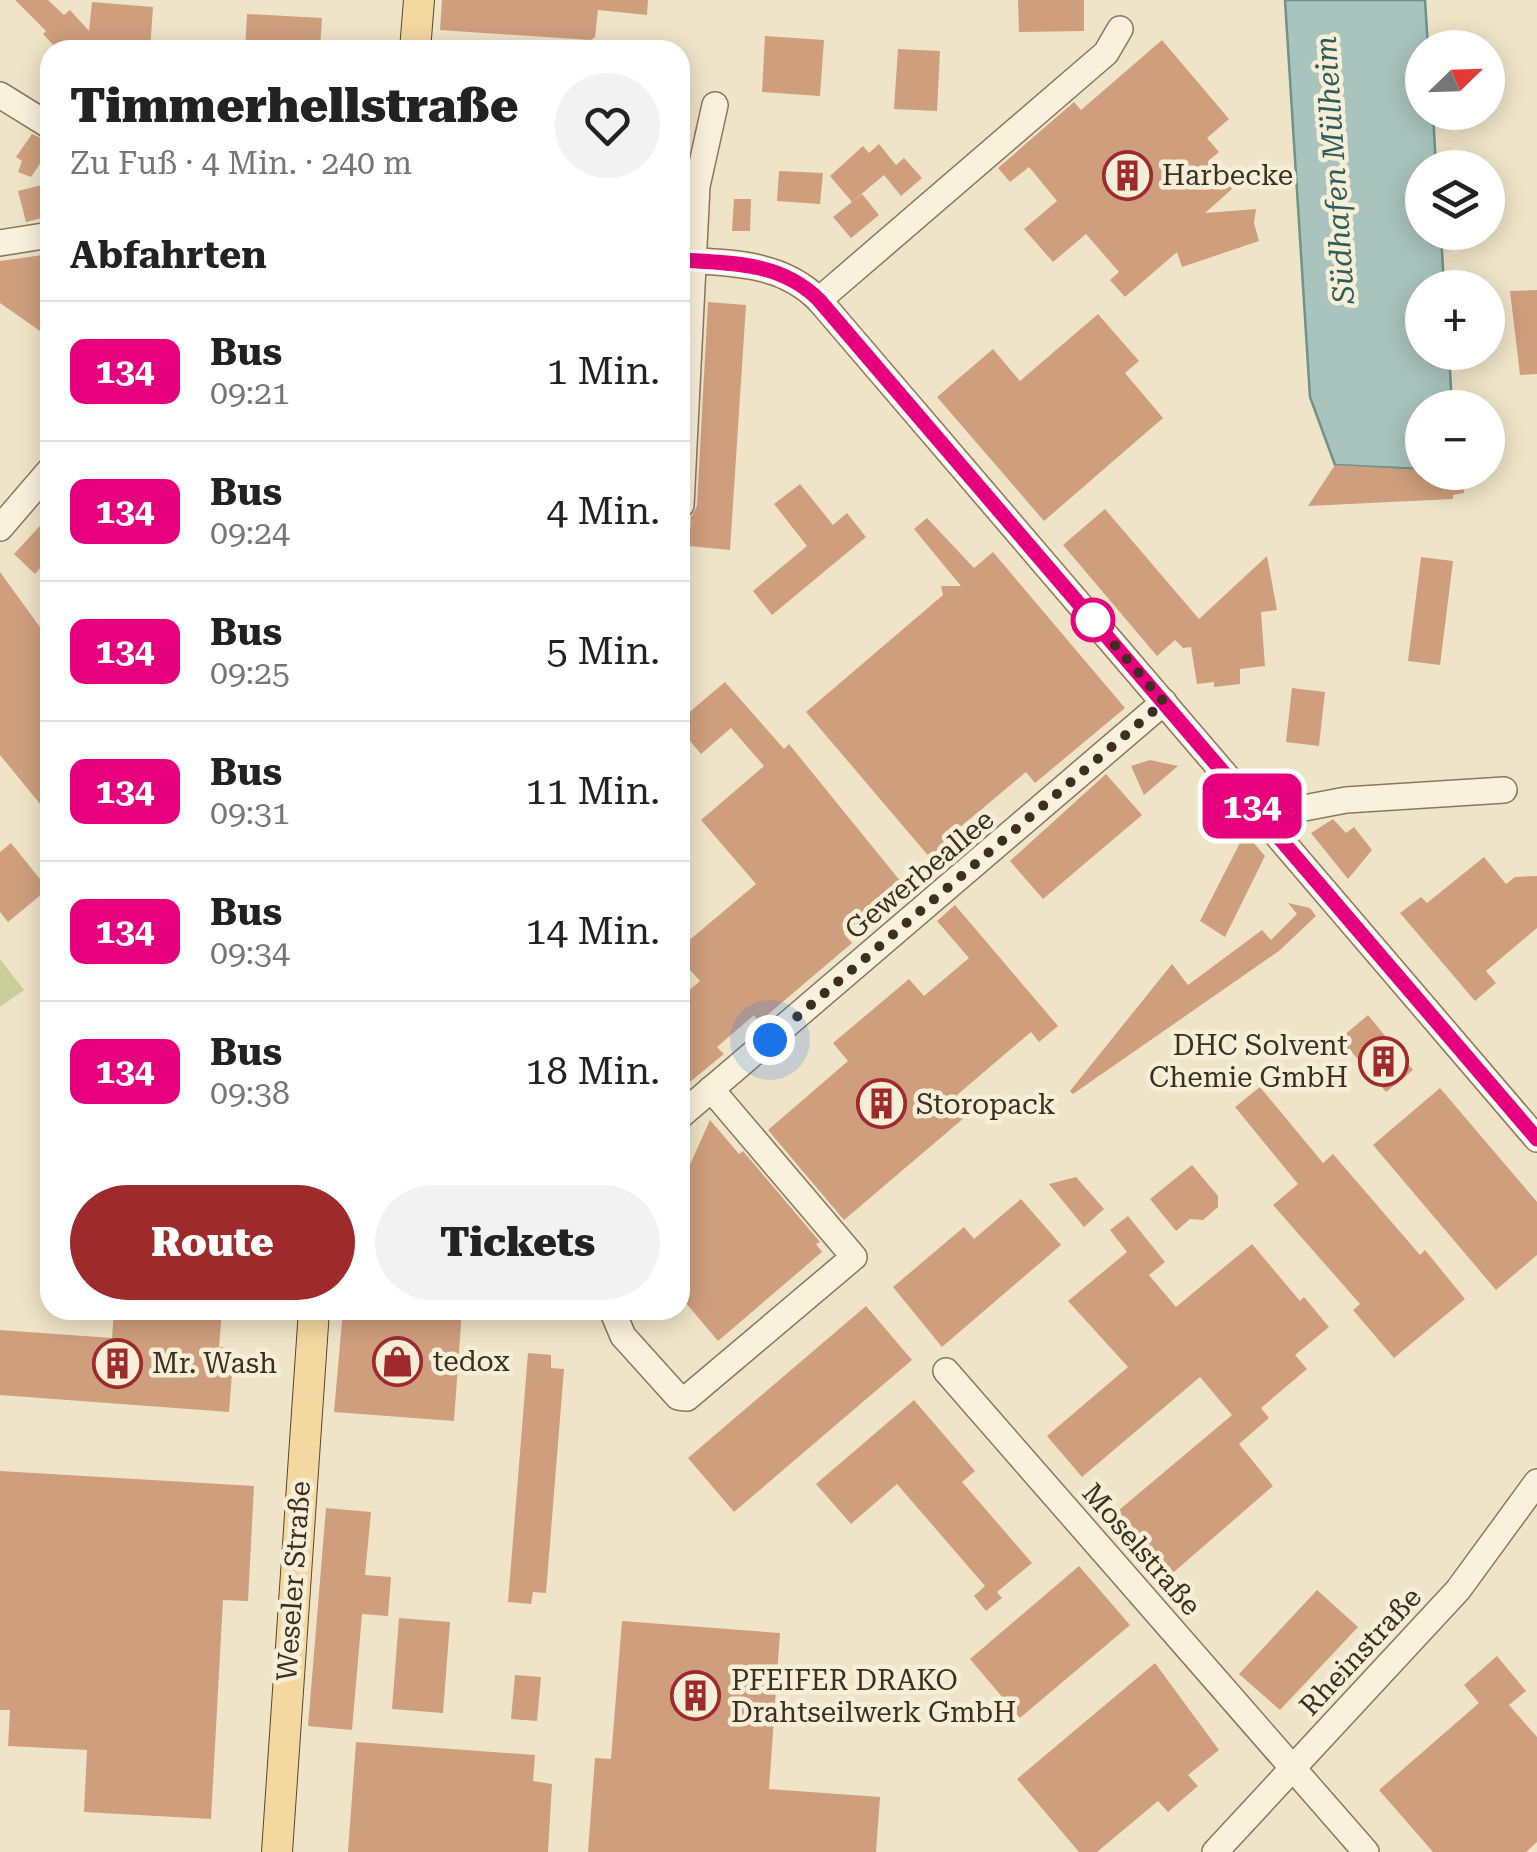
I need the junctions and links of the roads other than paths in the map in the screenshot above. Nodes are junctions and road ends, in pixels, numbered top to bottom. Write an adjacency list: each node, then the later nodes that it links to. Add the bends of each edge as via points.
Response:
1 (419, 0): 3 (main road)
2 (1120, 29): 11 (street, via 1106,53)
3 (415, 40)
4 (0, 95): 6 (street)
5 (715, 105): 8 (street)
6 (40, 120)
7 (40, 237): 9 (street)
8 (690, 238)
9 (0, 243)
10 (690, 260): 11 (street, via 758,266 802,283)
11 (819, 300): 14 (street)
12 (40, 482): 13 (street)
13 (0, 528)
14 (1164, 702): 16 (street); 17 (street, Gewerbeallee)
15 (1504, 790): 16 (street, via 1346,800)
16 (1262, 816): 19 (street)
17 (711, 1089): 18 (street, Gewerbeallee); 21 (street, via 854,1257 687,1398 678,1397)
18 (690, 1107)
19 (1537, 1139)
20 (313, 1320): 25 (main road, Weseler Straße)
21 (613, 1320)
22 (946, 1372): 24 (street, Moselstraße)
23 (1537, 1482): 24 (street, Rheinstraße, via 1458,1590)
24 (1293, 1767): 26 (street, Rheinstraße); 27 (street, Moselstraße)
25 (277, 1852)
26 (1215, 1852)
27 (1366, 1852)

